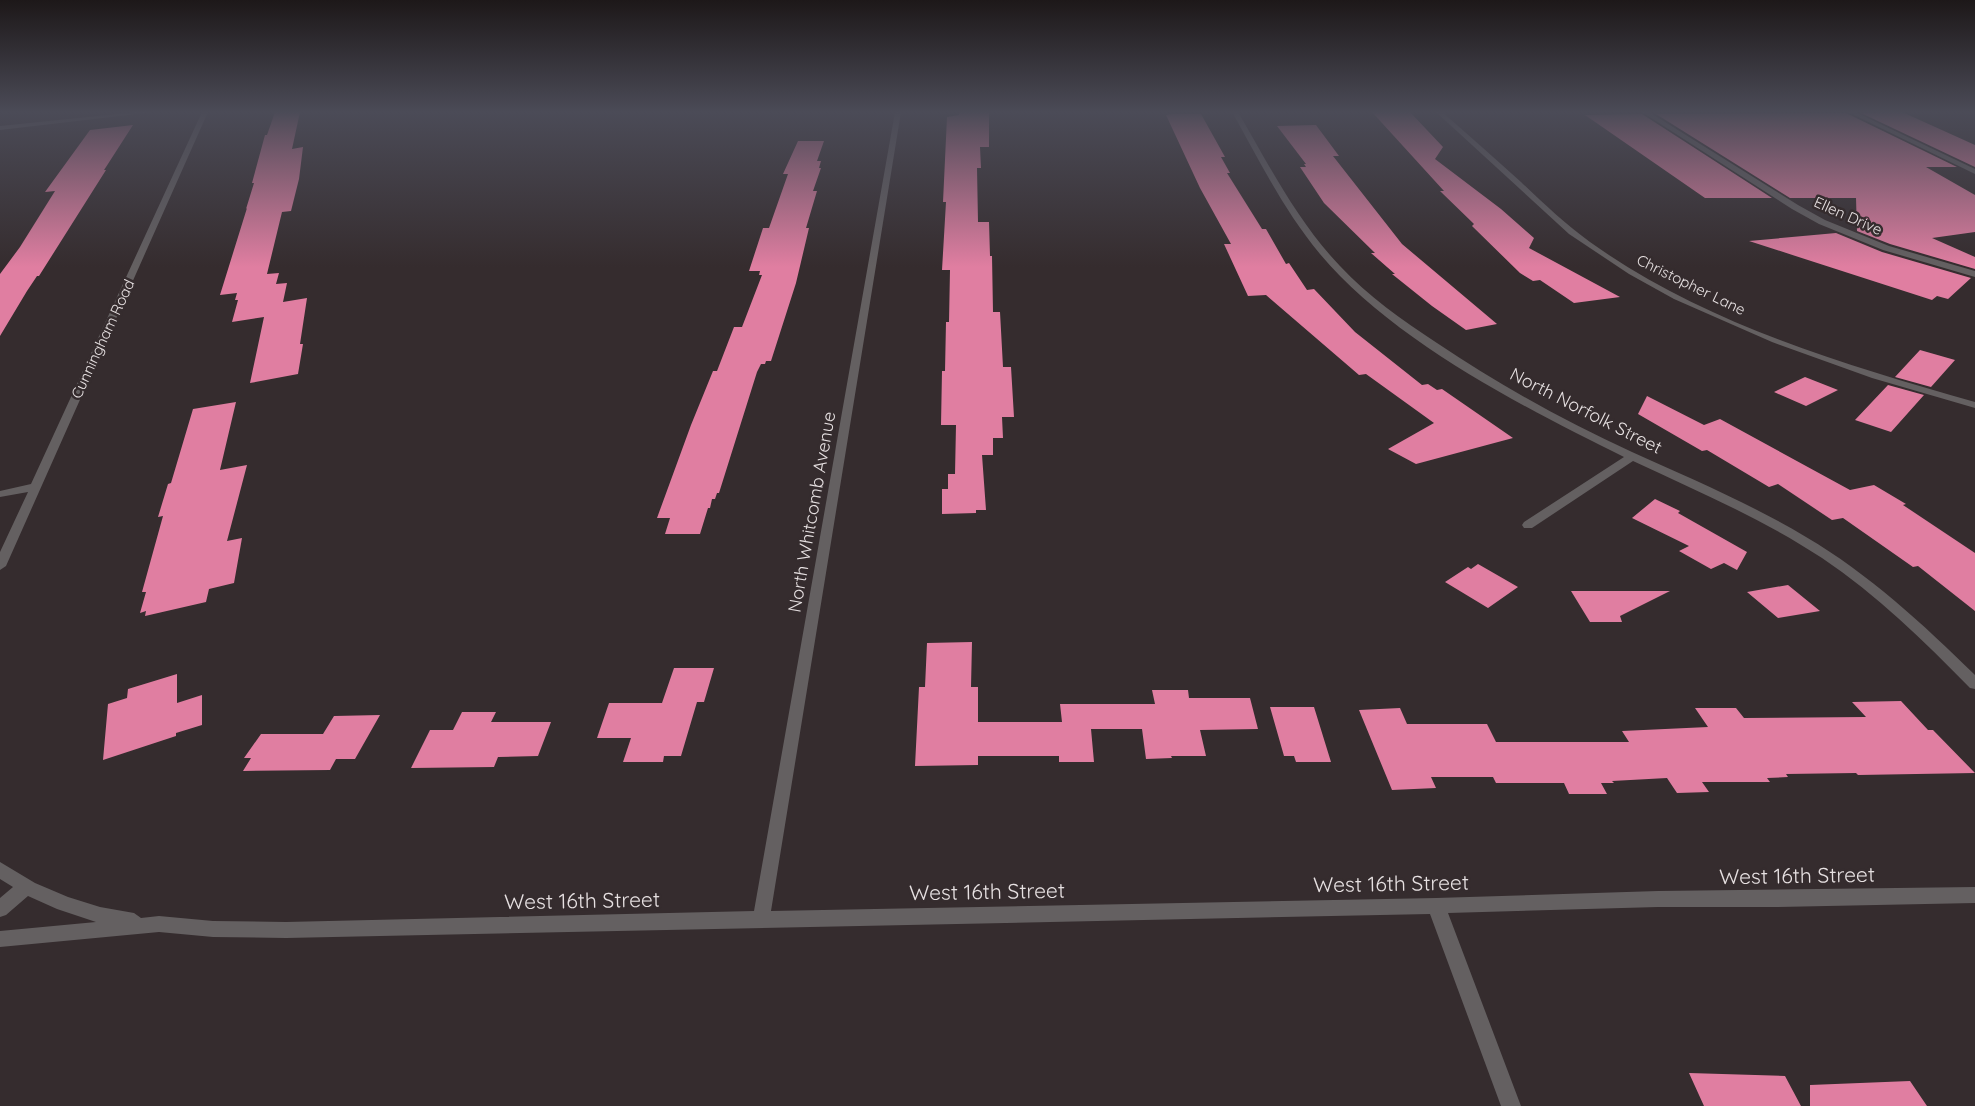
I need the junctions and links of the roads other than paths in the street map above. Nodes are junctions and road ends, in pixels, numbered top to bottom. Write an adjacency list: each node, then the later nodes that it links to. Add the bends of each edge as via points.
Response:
1 (182, 164): 11 (street, Cunningham Road)
2 (889, 164): 21 (street, North Whitcomb Avenue)
3 (1266, 164): 10 (street, North Norfolk Street, via 1314,242 1365,295 1412,332 1482,377)
4 (1496, 164): 9 (street, Christopher Lane, via 1566,228 1643,279 1785,343)
5 (1726, 164): 8 (street, Ellen Drive, via 1822,222 1886,248)
6 (1958, 164): 7 (street)
7 (1975, 172)
8 (1975, 274)
9 (1975, 405)
10 (1632, 456): 13 (street); 15 (street, North Norfolk Street, via 1743,508 1828,556 1900,610)
11 (35, 487): 12 (street); 14 (street, Cunningham Road)
12 (0, 494)
13 (1528, 525)
14 (0, 566)
15 (1975, 684)
16 (0, 869): 17 (street)
17 (26, 887): 20 (street); 22 (street, via 94,913)
18 (1975, 895): 19 (street, West 16th Street)
19 (1436, 906): 21 (street, West 16th Street); 24 (street)
20 (0, 909)
21 (760, 919): 22 (street, West 16th Street, via 286,930)
22 (159, 924): 23 (street, West 16th Street)
23 (0, 939)
24 (1511, 1106)

